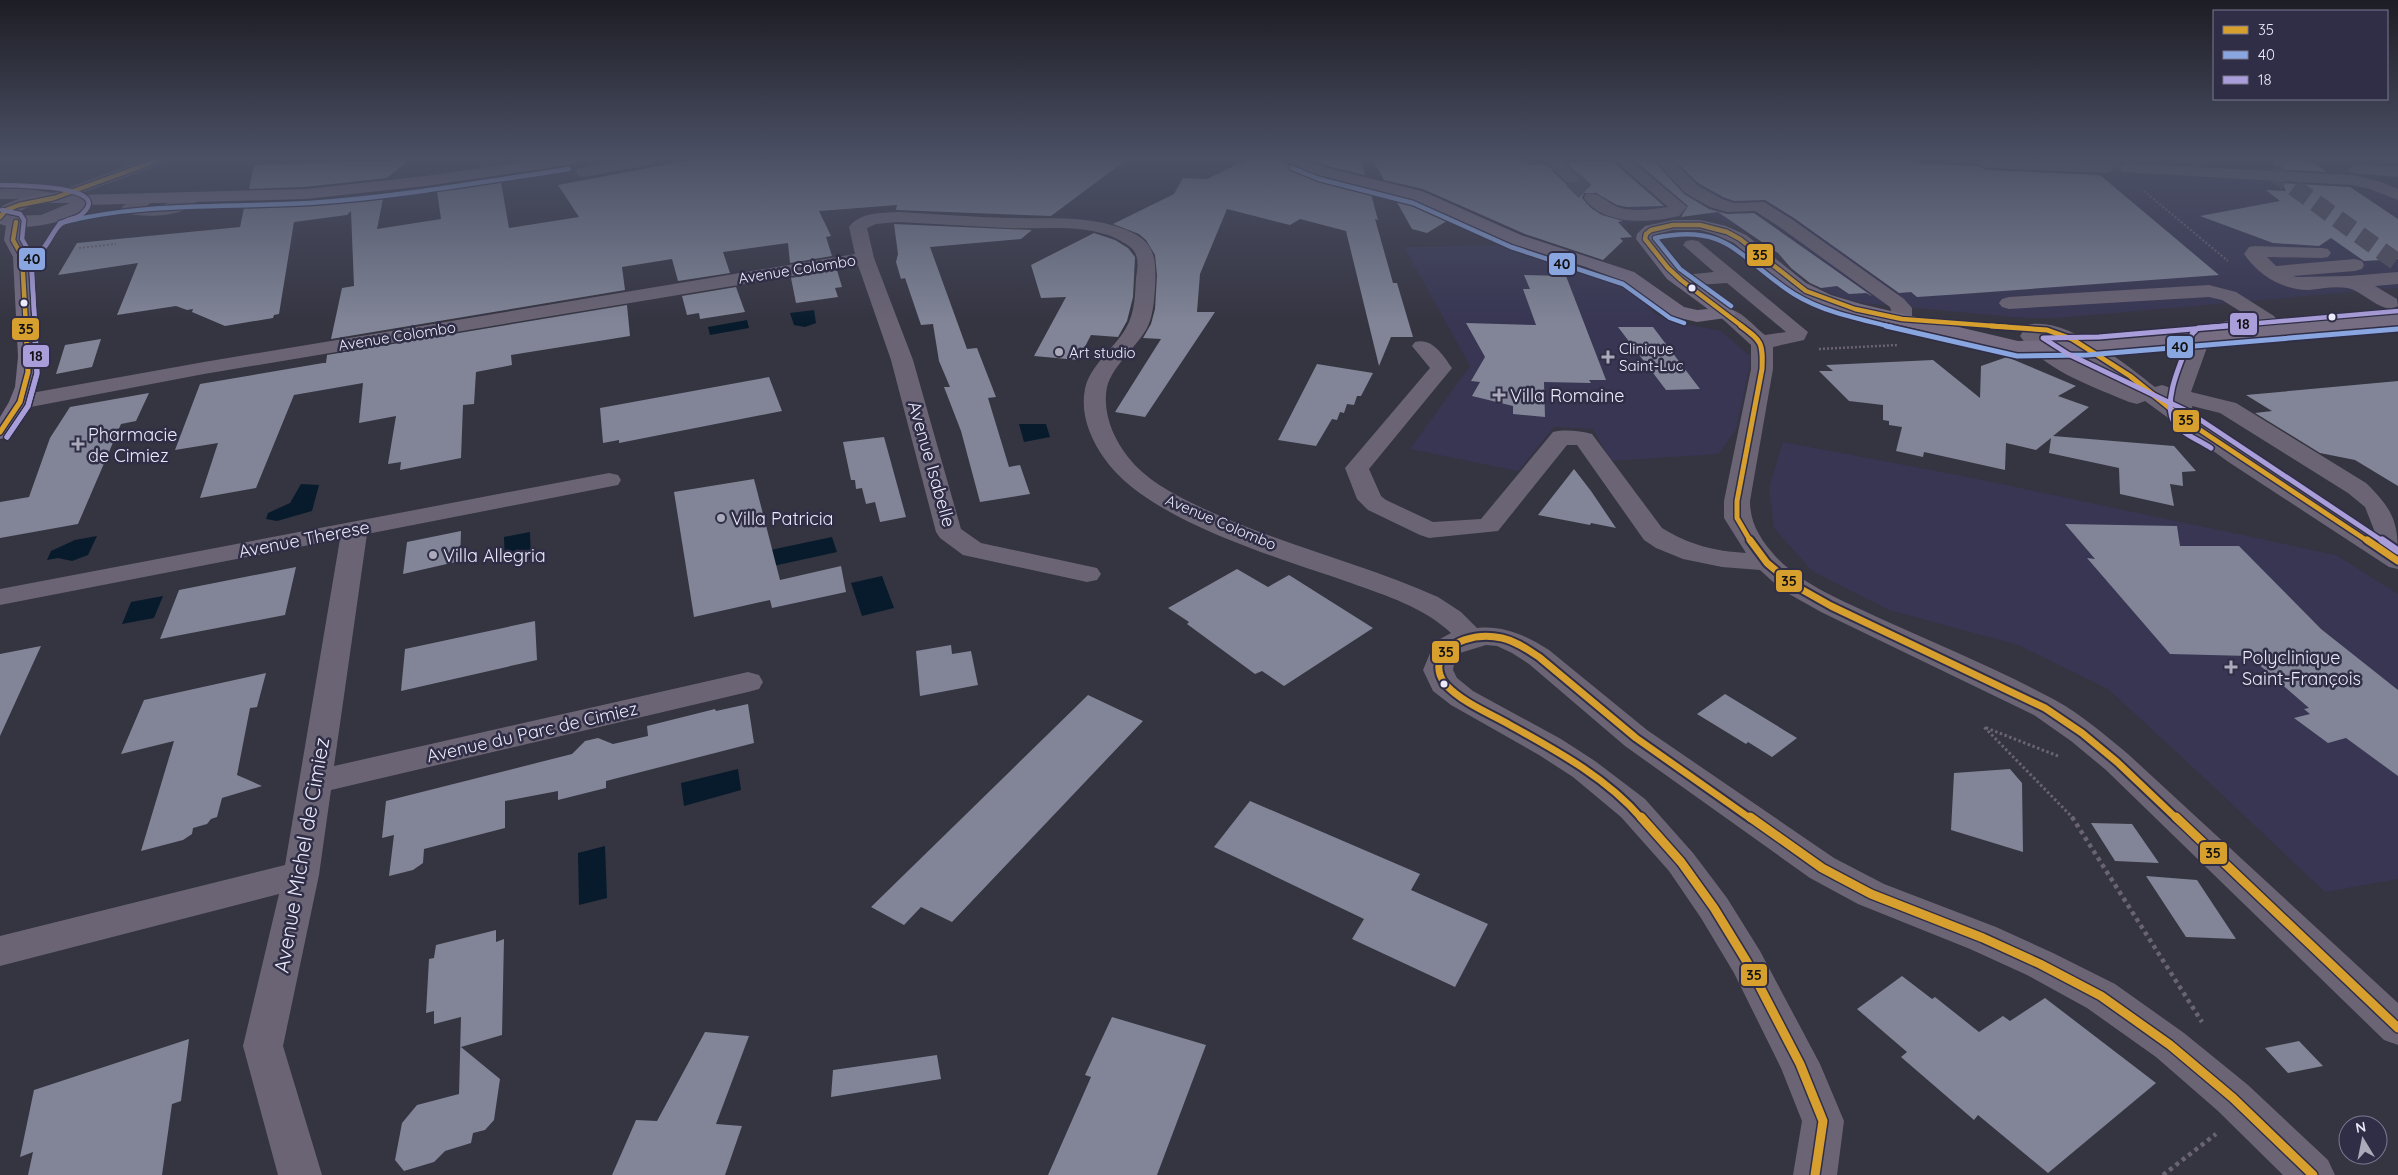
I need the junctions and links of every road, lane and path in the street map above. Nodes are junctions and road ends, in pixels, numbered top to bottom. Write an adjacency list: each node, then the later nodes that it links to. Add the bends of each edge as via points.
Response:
1 (25, 215): 5 (main road)
2 (62, 215): 9 (main road)
3 (1460, 215): 17 (main road, via 1515,240 1562,252 1627,276 1678,312 1697,316)
4 (1772, 215): 19 (street, via 1898,303 1902,308)
5 (7, 218): 9 (main road, via 13,246)
6 (116, 244): 8 (path)
7 (1692, 245): 12 (street)
8 (79, 248)
9 (22, 256): 27 (main road, via 30,358 28,382)
10 (866, 258): 27 (street, Avenue Colombo, via 204,368); 35 (street, Avenue Isabelle, via 902,360 950,532 972,549); 37 (street, Avenue Colombo, via 858,227 881,218 1066,226 1126,236 1145,252 1148,261 1142,314 1136,328 1097,384 1095,400 1098,431 1130,477 1181,507 1229,528 1414,596 1448,613)
11 (2352, 274): 11 (street, via 2304,285 2285,280 2253,254 2256,250 2337,253); 13 (street); 16 (street)
12 (1731, 277): 14 (street); 22 (street, via 1798,332 1797,336)
13 (2398, 278)
14 (1681, 280): 17 (main road); 19 (main road, via 1645,239 1651,230 1692,225 1727,232 1813,295 1855,309)
15 (2009, 303): 18 (street, via 2209,291 2229,296)
16 (2395, 308): 18 (main road); 21 (main road)
17 (1726, 313): 22 (street)
18 (2259, 314): 20 (main road); 21 (street, via 2267,320 2265,322 2208,329)
19 (1902, 319): 20 (main road, via 2004,345)
20 (2041, 336): 25 (street); 28 (street, via 2089,375)
21 (2200, 337): 25 (main road); 28 (street)
22 (1760, 342): 34 (street, via 1762,369 1737,501 1737,518)
23 (1906, 344): 26 (path)
24 (1422, 346): 34 (street, via 1441,368 1357,468 1370,500 1377,505 1429,530 1489,526 1561,437 1584,440 1653,534 1667,544 1690,553 1731,561)
25 (2086, 346): 28 (street)
26 (1810, 349)
27 (20, 402): 29 (main road)
28 (2180, 407): 32 (street); 32 (street, via 2228,408 2369,498 2376,504 2392,541)
29 (0, 432)
30 (609, 480): 31 (street, Avenue Therese)
31 (355, 530): 36 (street, Avenue Therese); 40 (street, Avenue Michel de Cimiez)
32 (2377, 547): 33 (street)
33 (2398, 561)
34 (1767, 563): 44 (street, via 1792,584 1831,606 2003,686 2045,708 2082,733 2118,762)
35 (1087, 574)
36 (0, 597)
37 (1470, 638): 47 (street, via 1450,646 1441,658 1438,670 1444,684 1462,698 1584,769 1633,808 1680,862 1714,908 1747,962 1800,1064 1823,1121); 49 (street, via 1503,638 1539,657 1636,738 1822,868 1871,894 2040,964 2101,996 2170,1045 2233,1098)
38 (748, 682): 40 (street, Avenue du Parc de Cimiez)
39 (2068, 760): 43 (path, via 1984,727 2074,819)
40 (316, 782): 41 (street, Avenue Michel de Cimiez)
41 (301, 875): 42 (street); 46 (street, Avenue Michel de Cimiez, via 263,1046)
42 (0, 951)
43 (2205, 1026)
44 (2398, 1028)
45 (2223, 1129): 48 (path)
46 (300, 1175)
47 (1815, 1175)
48 (2164, 1175)
49 (2312, 1175)

